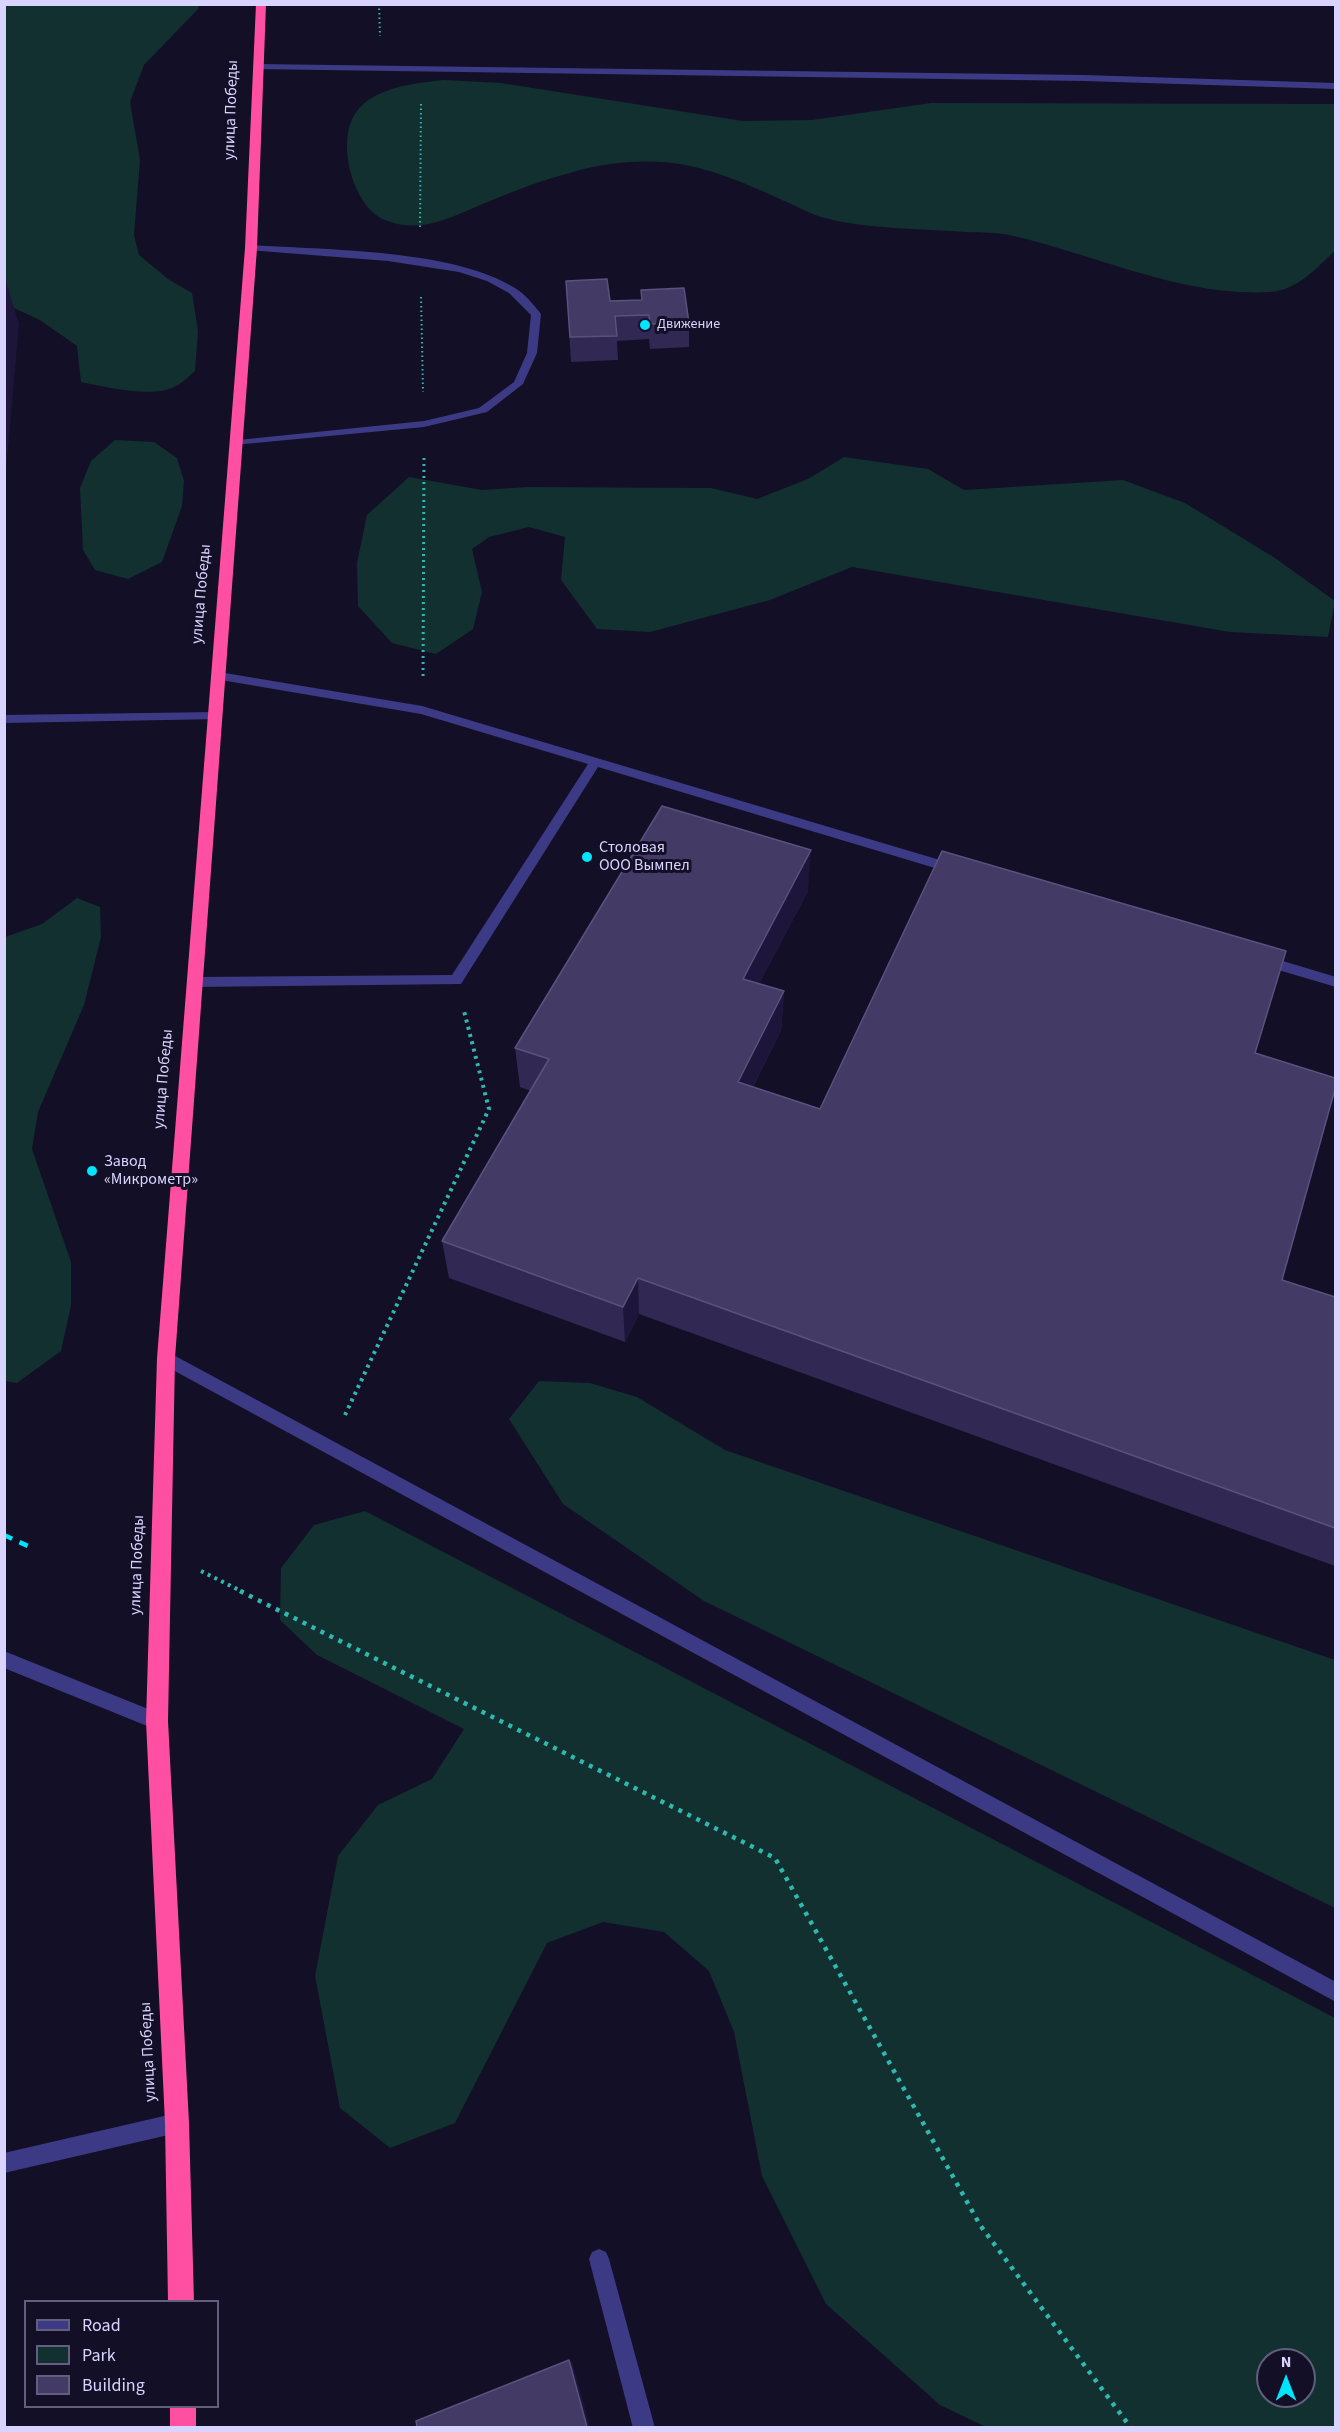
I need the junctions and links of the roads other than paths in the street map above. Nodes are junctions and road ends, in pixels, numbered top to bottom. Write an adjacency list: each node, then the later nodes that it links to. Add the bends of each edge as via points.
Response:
1 (261, 4): 2 (highway, улица Победы)
2 (257, 67): 3 (street, via 1084,78); 4 (highway, улица Победы)
3 (1335, 86)
4 (251, 248): 5 (highway, улица Победы); 5 (street, via 420,262 479,274 513,291 536,314 532,353 518,384 483,410 424,424)
5 (238, 443): 6 (highway, улица Победы)
6 (219, 676): 7 (highway, улица Победы); 9 (street, via 422,710)
7 (216, 716): 8 (street); 12 (highway, улица Победы)
8 (4, 719)
9 (595, 762): 10 (street); 12 (street, via 456,980)
10 (971, 873)
11 (1244, 954): 13 (street)
12 (195, 982): 14 (highway, улица Победы)
13 (1335, 982)
14 (166, 1358): 16 (highway, улица Победы); 17 (street)
15 (4, 1659): 16 (street)
16 (157, 1721): 18 (highway, улица Победы)
17 (1335, 1993)
18 (177, 2123): 19 (street); 21 (highway, улица Победы)
19 (4, 2163)
20 (599, 2259): 24 (street)
21 (181, 2300)
22 (183, 2408): 23 (highway)
23 (183, 2427)
24 (644, 2427)

